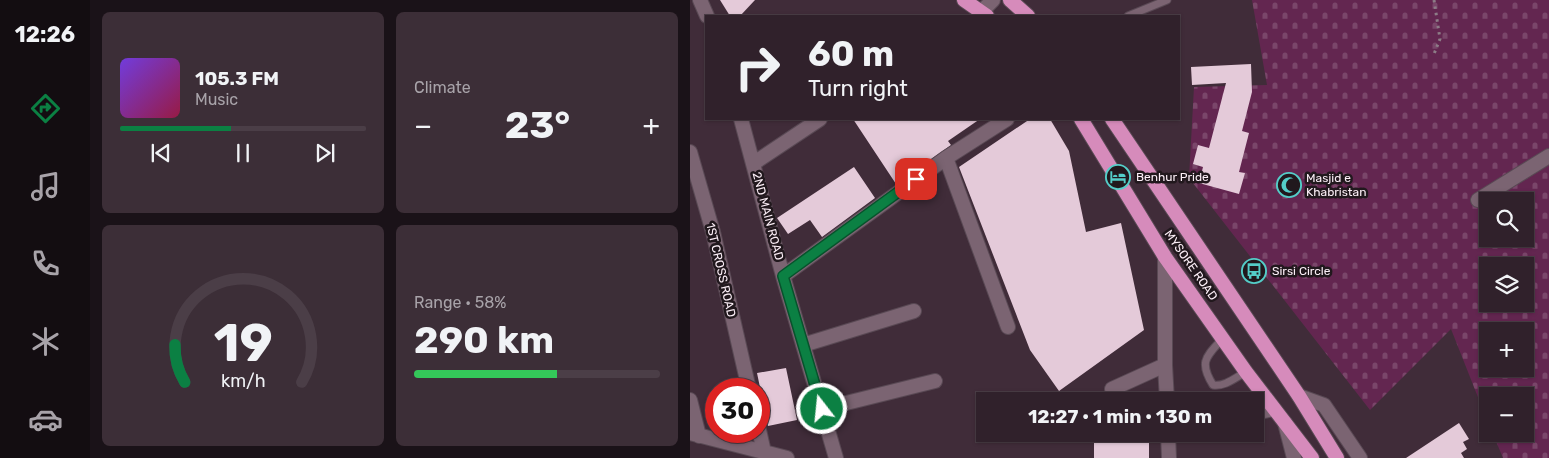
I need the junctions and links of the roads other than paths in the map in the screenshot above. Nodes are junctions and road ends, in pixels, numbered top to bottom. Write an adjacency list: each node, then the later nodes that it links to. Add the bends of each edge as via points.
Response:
1 (700, 0): 7 (street)
2 (964, 0): 6 (highway)
3 (993, 0): 6 (street)
4 (1010, 0): 8 (highway)
5 (1167, 0): 9 (lane)
6 (984, 14)
7 (707, 15)
8 (1027, 15)
9 (1130, 15)
10 (742, 120): 18 (street, 2ND MAIN ROAD)
11 (818, 120): 18 (street)
12 (1005, 120): 17 (street)
13 (1082, 120): 20 (highway, MYSORE ROAD)
14 (1113, 120): 32 (highway, MYSORE ROAD)
15 (690, 152): 28 (street, 1ST CROSS ROAD)
16 (1549, 156): 19 (street)
17 (946, 158): 21 (street); 23 (street)
18 (754, 163): 21 (street, 2ND MAIN ROAD)
19 (1478, 200)
20 (1165, 257): 24 (highway, MYSORE ROAD); 26 (street)
21 (783, 276): 25 (street, 2ND MAIN ROAD)
22 (914, 311): 25 (street)
23 (1008, 327)
24 (1223, 338): 27 (highway, MYSORE ROAD); 27 (lane, via 1206,358 1204,366 1213,385 1226,383)
25 (803, 345): 34 (street, 2ND MAIN ROAD)
26 (1165, 365): 30 (street); 31 (street)
27 (1246, 372): 35 (highway, MYSORE ROAD)
28 (746, 378)
29 (935, 381): 34 (street)
30 (1112, 389)
31 (1166, 392)
32 (1299, 396): 47 (highway, MYSORE ROAD); 48 (street, via 1324,405)
33 (690, 400): 38 (street)
34 (822, 409): 43 (street, 2ND MAIN ROAD)
35 (1274, 409): 36 (street); 37 (highway, MYSORE ROAD)
36 (1264, 411)
37 (1285, 423): 45 (street); 46 (highway, MYSORE ROAD)
38 (694, 434): 41 (street)
39 (1170, 442): 44 (street)
40 (762, 443): 41 (street)
41 (764, 452): 42 (street)
42 (787, 458)
43 (836, 458)
44 (1169, 458)
45 (1294, 458)
46 (1312, 458)
47 (1337, 458)
48 (1360, 458)

